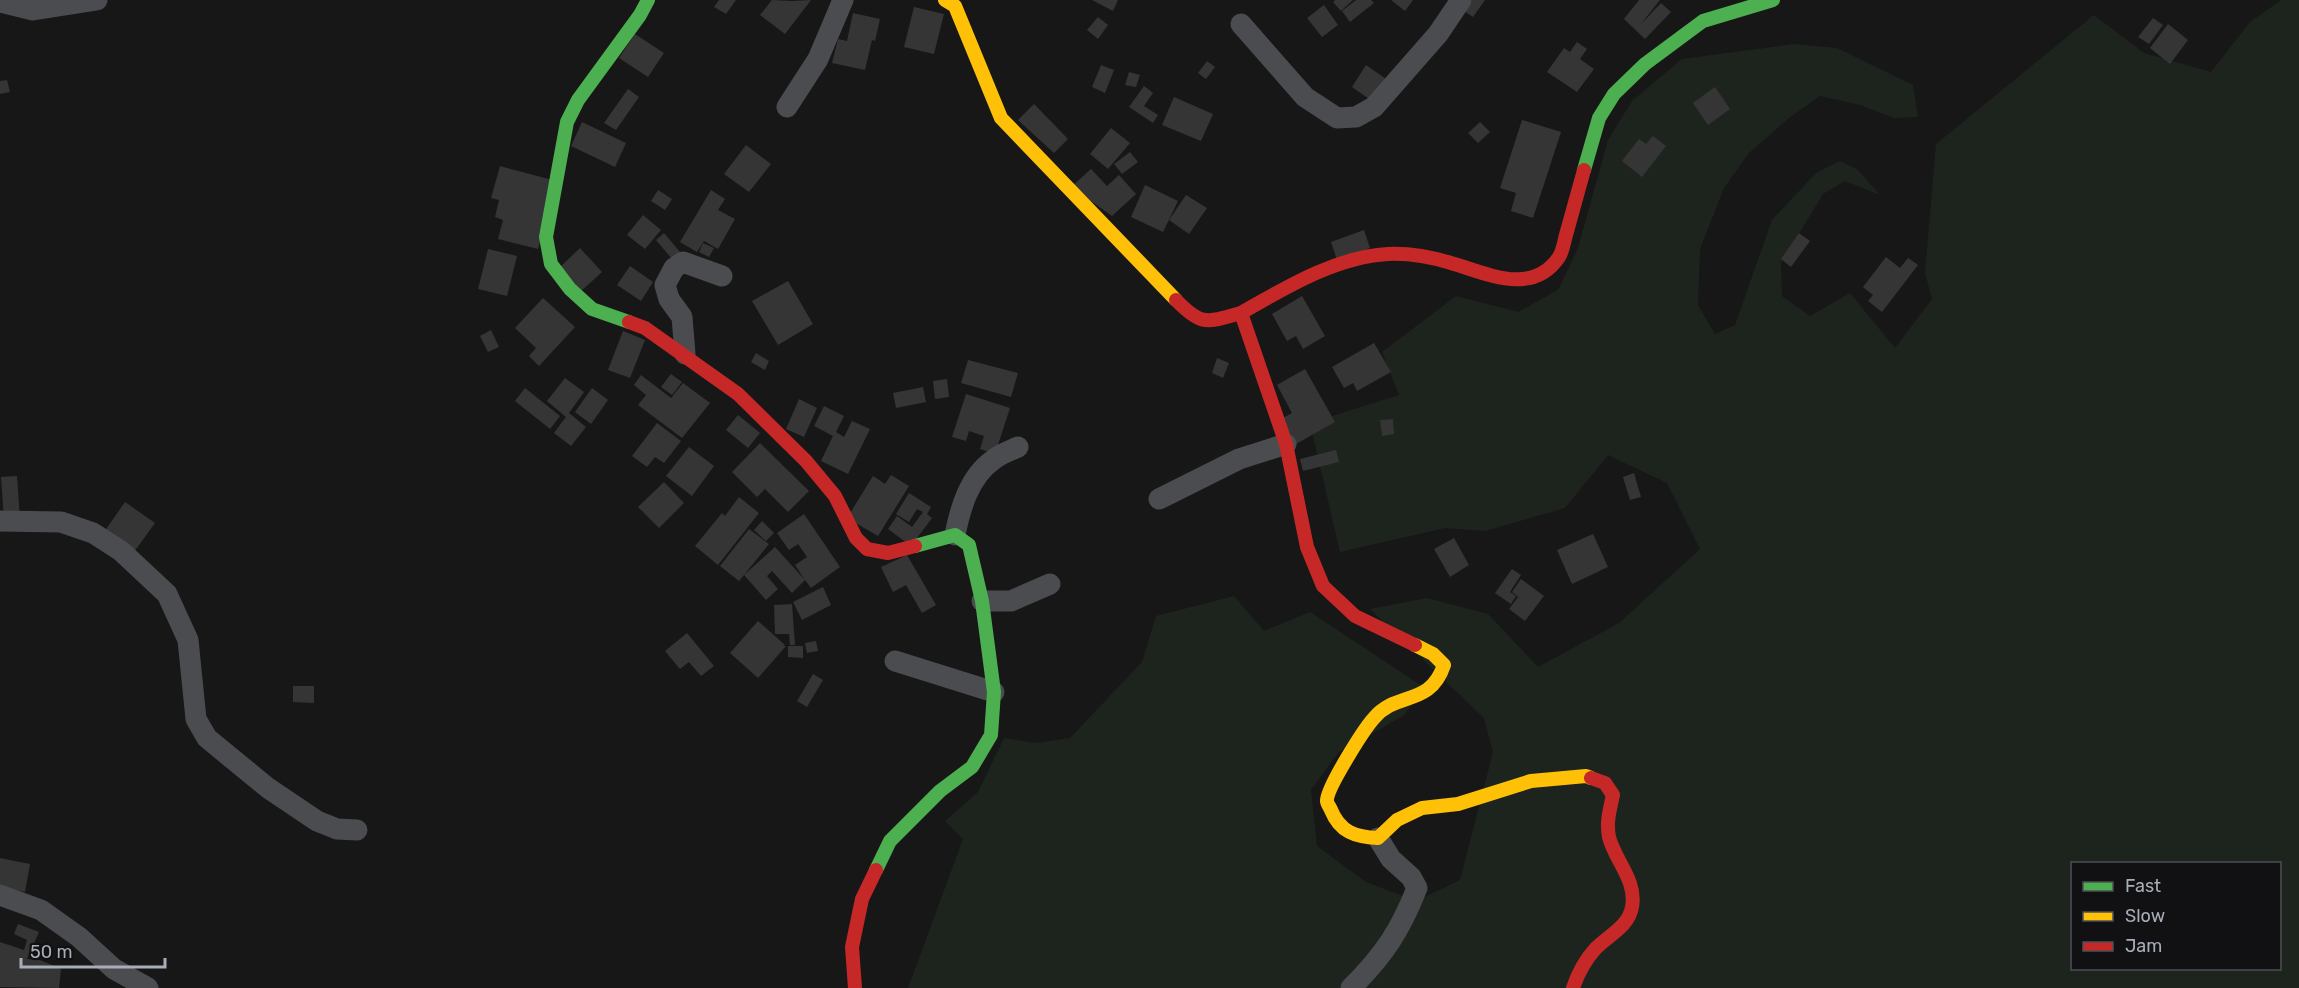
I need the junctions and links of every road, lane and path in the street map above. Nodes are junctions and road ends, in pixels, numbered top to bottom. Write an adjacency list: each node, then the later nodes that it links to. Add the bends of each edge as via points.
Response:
1 (97, 0): 7 (street, via 33,10)
2 (648, 0): 12 (street, via 578,100 567,122 546,237 551,264 592,309 645,328)
3 (843, 0): 9 (street, via 818,59)
4 (945, 0): 11 (street, via 955,6 1001,118 1009,128 1191,315 1209,322)
5 (1461, 0): 8 (street, via 1438,34 1374,107 1356,117 1337,118 1305,97)
6 (1773, 0): 11 (street, via 1702,21 1645,64 1614,94 1599,118 1560,256 1549,269 1523,280 1496,279 1450,262 1389,254 1339,264 1282,289)
7 (0, 2)
8 (1241, 24)
9 (787, 106)
10 (722, 276): 12 (street, via 683,262 674,268 665,285 669,299 682,316)
11 (1241, 313): 13 (street)
12 (685, 354): 17 (street, via 738,394 806,461 835,496 856,538 867,549 888,553)
13 (1286, 444): 15 (street, via 1239,459); 23 (street, via 1307,547 1323,586 1355,615 1433,654 1443,665 1439,680 1426,692 1375,716 1331,785 1327,801 1337,824 1361,837)
14 (1018, 447): 17 (street, via 992,460 979,475 961,505)
15 (1159, 499)
16 (0, 521): 22 (street, via 61,522 93,532 121,551 166,594 188,640 196,719 207,738 268,788 317,820 337,829)
17 (955, 535): 19 (street, via 969,545)
18 (1050, 584): 19 (street, via 1011,601)
19 (982, 601): 21 (street)
20 (895, 661): 21 (street)
21 (994, 692): 26 (street, via 991,735 972,767 940,791 890,841 862,899 852,946)
22 (357, 830)
23 (1378, 838): 27 (street, via 1417,888 1404,921 1387,948); 28 (street, via 1397,820 1422,808 1458,804 1532,781 1586,776 1605,783 1613,795 1607,827 1613,849 1631,881 1634,904 1628,921 1599,945 1578,973)
24 (0, 895): 25 (street, via 41,910 79,936 114,969)
25 (148, 988)
26 (855, 988)
27 (1351, 988)
28 (1573, 988)

